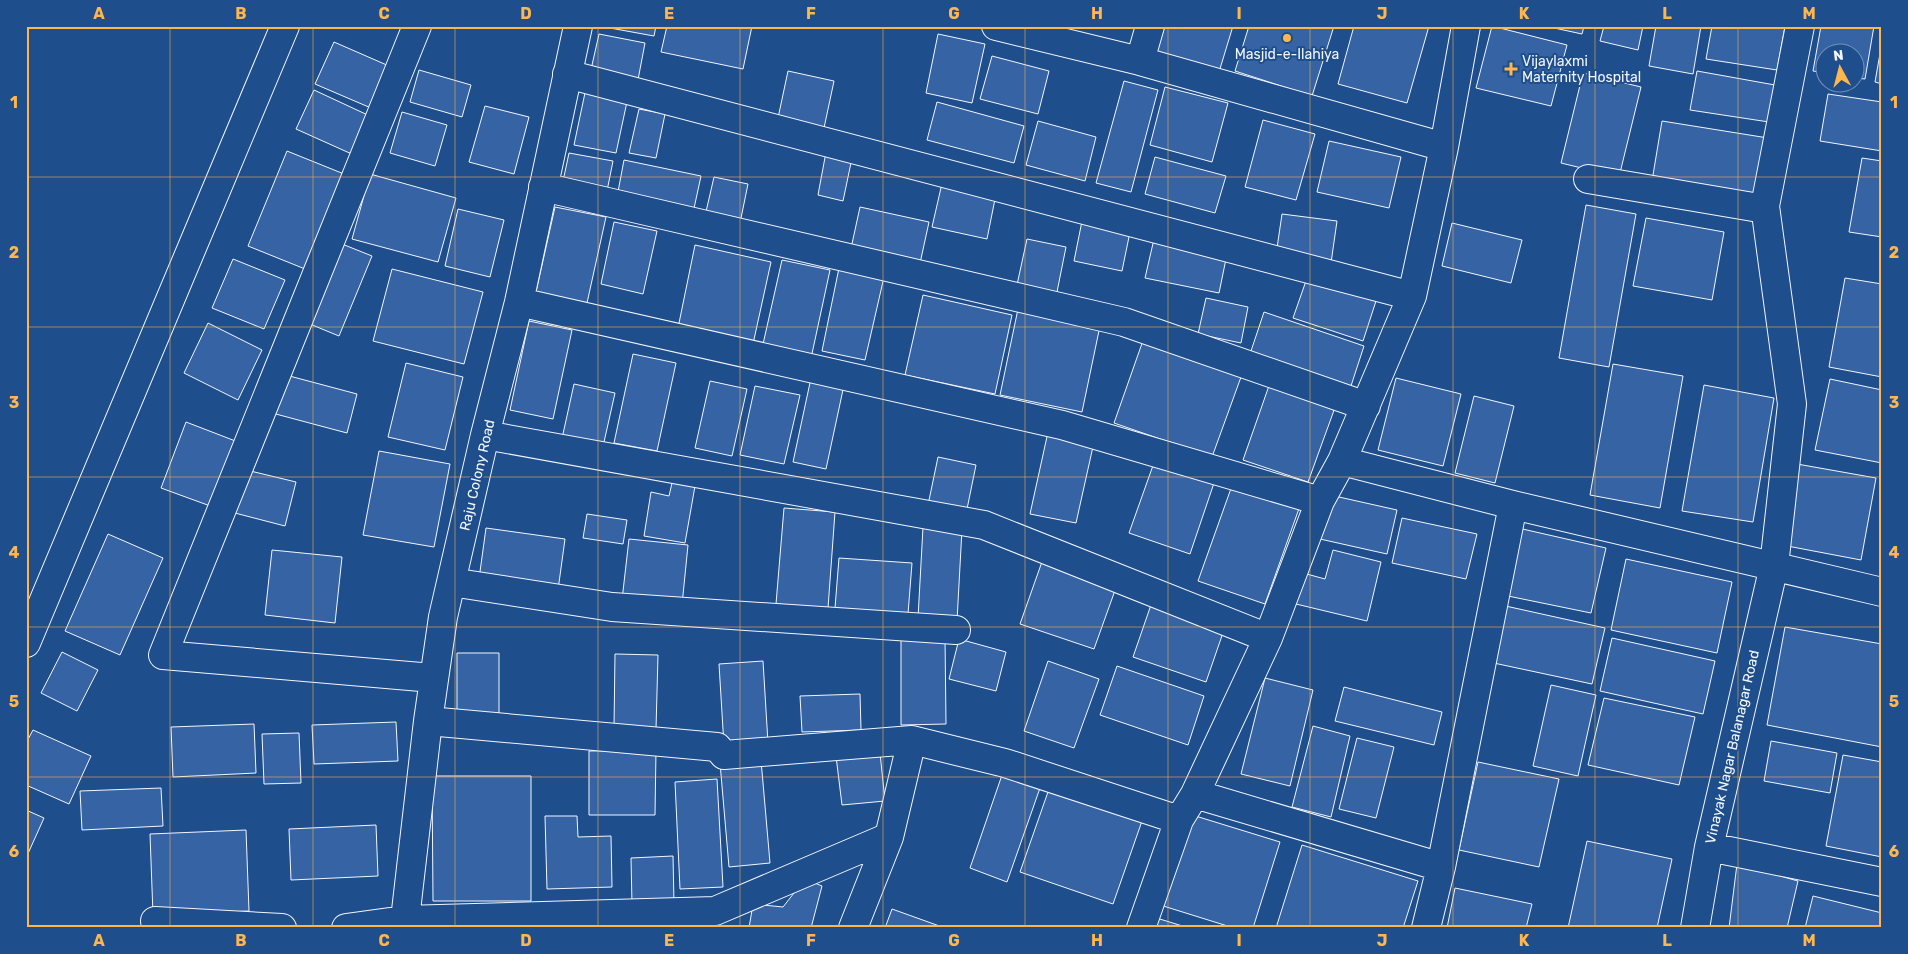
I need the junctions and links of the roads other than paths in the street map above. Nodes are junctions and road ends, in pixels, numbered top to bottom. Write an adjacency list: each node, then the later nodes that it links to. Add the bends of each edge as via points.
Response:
1 (285, 26): 27 (street)
2 (417, 26): 28 (street, via 163,655)
3 (578, 26): 10 (street, Raju Colony Road)
4 (996, 26): 8 (street)
5 (1150, 26): 9 (street)
6 (1466, 26): 11 (street)
7 (1800, 26): 14 (street, Vinayak Nagar Balanagar Road)
8 (1092, 38): 9 (street)
9 (1140, 61): 11 (street)
10 (568, 74): 13 (street, Raju Colony Road); 15 (street)
11 (1444, 147): 15 (street)
12 (1588, 179): 14 (street)
13 (543, 188): 16 (street, Raju Colony Road); 17 (street, via 1124,322)
14 (1765, 209): 22 (street, Vinayak Nagar Balanagar Road, via 1792,404)
15 (1412, 296): 17 (street)
16 (519, 302): 18 (street, Raju Colony Road); 20 (street, via 1062,425)
17 (1366, 406): 19 (street)
18 (485, 435): 23 (street, Raju Colony Road); 26 (street, via 984,525)
19 (1342, 461): 20 (street); 21 (street)
20 (1320, 501): 26 (street)
21 (1513, 506): 22 (street); 35 (street)
22 (1774, 566): 24 (street); 34 (street, Vinayak Nagar Balanagar Road)
23 (451, 582): 25 (street, via 612,607); 28 (street, Raju Colony Road)
24 (1882, 592)
25 (956, 630)
26 (1268, 638): 31 (street)
27 (26, 643)
28 (433, 678): 29 (street, Raju Colony Road)
29 (428, 721): 30 (street, via 717,747 724,755); 38 (street, Raju Colony Road)
30 (912, 740): 32 (street, via 1005,763); 33 (street)
31 (1194, 794): 32 (street); 35 (street)
32 (1179, 820): 42 (street)
33 (889, 836): 38 (street, via 715,911); 41 (street)
34 (1709, 847): 36 (street); 44 (street, Vinayak Nagar Balanagar Road)
35 (1441, 867): 43 (street)
36 (1882, 882)
37 (155, 921): 39 (street)
38 (404, 924): 40 (street)
39 (282, 928)
40 (346, 928)
41 (853, 928)
42 (1141, 928)
43 (1426, 928)
44 (1695, 928)

